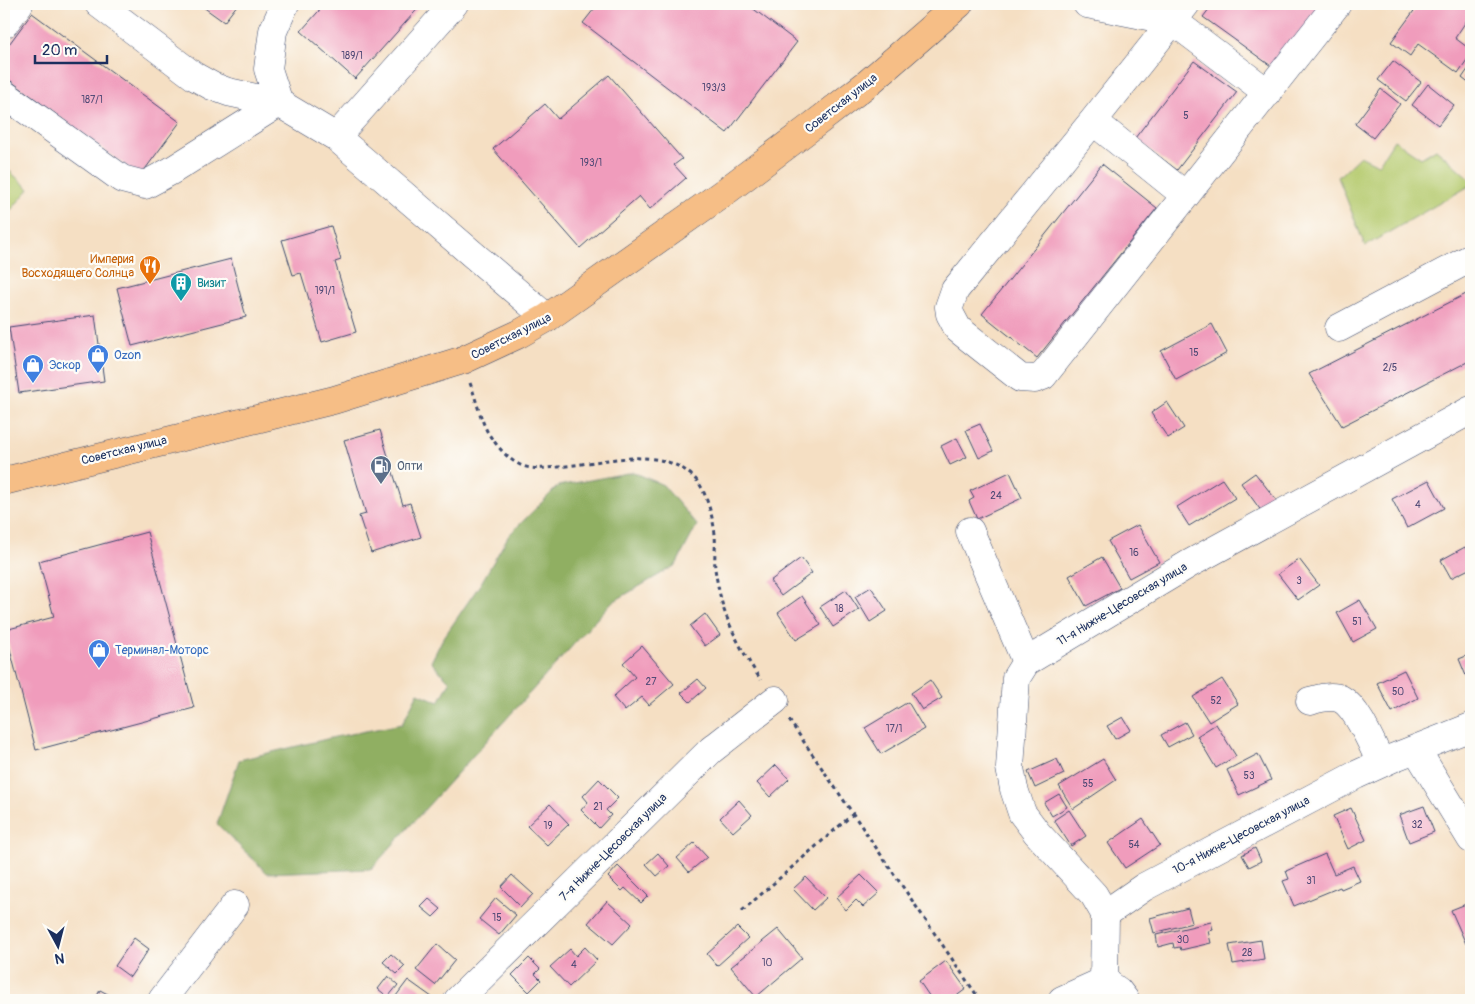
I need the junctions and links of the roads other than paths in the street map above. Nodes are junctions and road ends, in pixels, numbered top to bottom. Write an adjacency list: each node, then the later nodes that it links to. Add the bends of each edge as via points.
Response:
1 (19, 4): 9 (street)
2 (99, 4): 12 (street, via 212,86)
3 (285, 4): 12 (street, via 273,31 268,69)
4 (454, 4): 14 (street)
5 (959, 4): 17 (main road, Советская улица, via 868,83 726,192)
6 (1087, 4): 8 (street)
7 (1337, 4): 10 (street)
8 (1179, 12): 10 (street); 13 (street)
9 (4, 24)
10 (1268, 93): 15 (street)
11 (4, 94): 12 (street, via 122,180 145,185)
12 (279, 103): 14 (street)
13 (1093, 122): 15 (street); 15 (street, via 950,300 950,314 958,329 1007,369 1020,378 1042,376)
14 (336, 137): 17 (street)
15 (1186, 196)
16 (1471, 258): 18 (street)
17 (547, 318): 20 (main road, Советская улица, via 463,360 334,400)
18 (1339, 328)
19 (1471, 410): 22 (street, 11-я Нижне-Цесовская улица, via 1189,564)
20 (4, 481)
21 (970, 531): 22 (street)
22 (1026, 662): 30 (street, via 1016,678 1010,768 1014,788 1022,813 1094,895)
23 (775, 700): 33 (street, 7-я Нижне-Цесовская улица, via 711,750)
24 (1310, 701): 27 (street, via 1325,697 1343,700 1356,714)
25 (1471, 728): 26 (street, 10-я Нижне-Цесовская улица)
26 (1416, 749): 27 (street, 10-я Нижне-Цесовская улица); 28 (street)
27 (1381, 763): 30 (street, 10-я Нижне-Цесовская улица, via 1144,887)
28 (1471, 839)
29 (235, 904): 32 (street)
30 (1105, 914): 31 (street)
31 (1104, 981): 34 (street); 35 (street)
32 (162, 1000)
33 (458, 1000)
34 (1062, 1000)
35 (1125, 1000)

